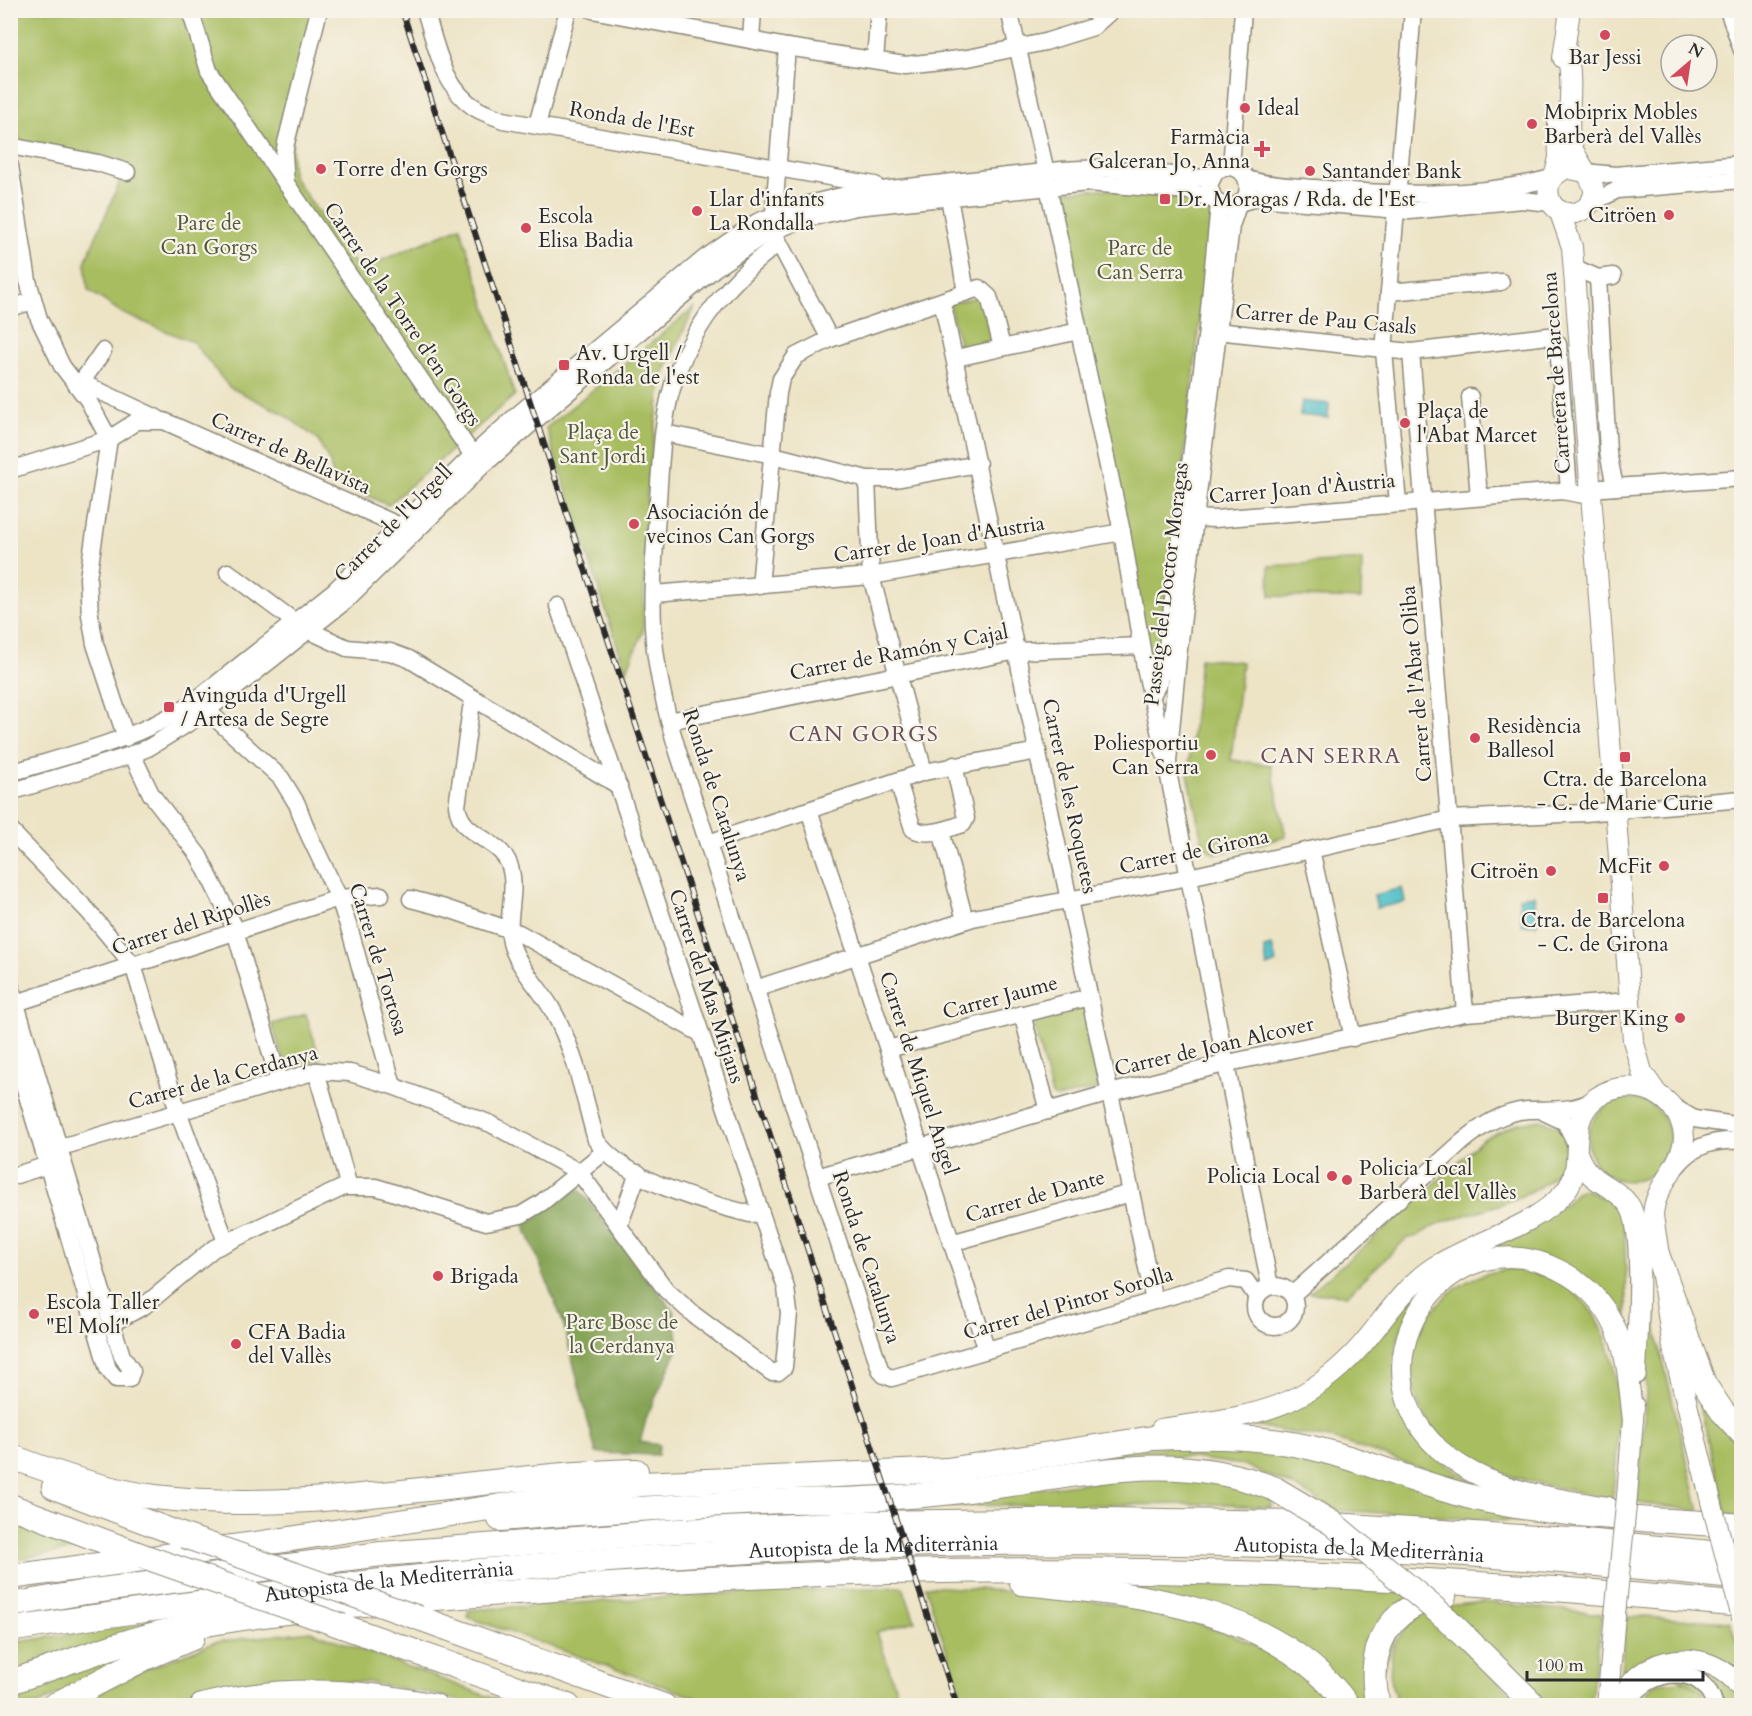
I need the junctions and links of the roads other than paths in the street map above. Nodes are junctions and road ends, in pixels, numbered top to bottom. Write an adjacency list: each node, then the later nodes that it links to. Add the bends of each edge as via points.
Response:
1 (190, 10): 24 (street, via 209,71)
2 (319, 10): 23 (street, Carrer de la Torre d'en Gorgs)
3 (425, 10): 22 (street, Ronda de l'Est, via 442,66 456,92 503,120)
4 (568, 10): 22 (street)
5 (592, 10): 14 (street)
6 (753, 10): 16 (street)
7 (879, 10): 21 (street)
8 (1010, 10): 19 (street)
9 (1112, 10): 19 (street, via 1093,27)
10 (1242, 10): 29 (street)
11 (1413, 10): 40 (street)
12 (1570, 10): 18 (main road)
13 (1728, 10): 15 (street)
14 (631, 14): 16 (street)
15 (1738, 26): 20 (street)
16 (751, 40): 17 (street)
17 (787, 47): 21 (street); 28 (street)
18 (1566, 48): 31 (main road, via 1570,75 1569,132); 32 (main road, via 1559,69 1559,158)
19 (1018, 49): 21 (street, via 927,64); 33 (street)
20 (1742, 50)
21 (875, 60)
22 (537, 125): 28 (street, Ronda de l'Est)
23 (288, 135): 24 (street, via 277,150); 36 (street, Carrer de la Torre d'en Gorgs, via 284,155)
24 (255, 139): 36 (street)
25 (10, 146): 30 (street)
26 (1742, 164): 31 (street, via 1609,175)
27 (10, 166): 49 (street)
28 (779, 168): 37 (street, Ronda de l'Est); 44 (street)
29 (1223, 169): 33 (street, Ronda de l'Est, via 1202,178 1102,168); 34 (street, via 1238,170); 39 (street, via 1209,185)
30 (127, 172)
31 (1585, 172): 32 (main road, via 1571,168); 42 (main road, via 1594,187)
32 (1553, 176): 40 (street, via 1514,187); 43 (main road, via 1548,192)
33 (1047, 179): 37 (street, Ronda de l'Est); 38 (street, Ronda de l'Est); 39 (street, Ronda de l'Est, via 1190,191); 54 (street)
34 (1247, 179): 40 (street); 41 (street, via 1248,193)
35 (1742, 180): 42 (street, via 1617,190)
36 (287, 185): 72 (street, Carrer de la Torre d'en Gorgs)
37 (894, 189): 44 (street, Ronda de l'Est, via 815,201)
38 (949, 197): 44 (street, Ronda de l'Est, via 856,207); 47 (street)
39 (1216, 202): 41 (street, via 1228,207); 55 (street, Passeig del Doctor Moragas)
40 (1397, 202): 41 (street, via 1256,198); 43 (street, via 1428,211 1522,200); 48 (street)
41 (1240, 203): 55 (street, Passeig del Doctor Moragas, via 1232,219)
42 (1589, 204): 43 (main road, via 1576,213); 45 (main road, Carretera de Barcelona)
43 (1555, 206): 45 (main road, Carretera de Barcelona)
44 (775, 229): 57 (street); 69 (street, Ronda de Catalunya, via 698,331 673,385); 72 (street, Carrer de l'Urgell, via 727,241)
45 (1572, 257): 51 (main road, Carretera de Barcelona); 53 (street, via 1605,277)
46 (1502, 282): 48 (street)
47 (966, 292): 50 (street); 58 (street, via 979,288 989,297)
48 (1389, 292): 60 (street)
49 (33, 301): 52 (street); 63 (street)
50 (942, 301): 57 (street); 62 (street, Carrer de les Roquetes)
51 (1575, 301): 53 (street); 68 (main road, Carretera de Barcelona)
52 (10, 308)
53 (1600, 308): 66 (street)
54 (1079, 331): 58 (street); 84 (street)
55 (1213, 331): 60 (street, Carrer de Pau Casals); 82 (street, Passeig del Doctor Moragas)
56 (1548, 336): 61 (street, Carrer de Pau Casals); 78 (street, Carretera de Barcelona, via 1558,344 1568,472)
57 (830, 339): 71 (street, via 796,356 781,380)
58 (1002, 347): 62 (street)
59 (103, 351): 64 (street)
60 (1384, 351): 61 (street, Carrer de Pau Casals); 81 (street)
61 (1411, 352): 80 (street, Carrer de l'Abat Oliba)
62 (956, 358): 73 (street, Carrer de les Roquetes)
63 (65, 370): 64 (street, Carrer de Bellavista); 70 (street, via 88,400)
64 (81, 383): 67 (street, Carrer de Bellavista)
65 (1470, 397): 79 (street)
66 (1605, 404): 68 (street); 77 (street)
67 (164, 421): 70 (street, Carrer de Bellavista, via 137,421); 83 (street, Carrer de Bellavista)
68 (1584, 423): 78 (main road, Carretera de Barcelona)
69 (664, 433): 71 (street); 89 (street, Ronda de Catalunya)
70 (109, 439): 74 (street, Carrer de Bellavista); 101 (street, via 91,555 90,615 95,644)
71 (773, 456): 76 (street); 88 (street)
72 (476, 461): 83 (street, Carrer de l'Urgell); 91 (street, Carrer de l'Urgell, via 352,594)
73 (978, 464): 76 (street, via 896,479); 85 (street, Carrer de les Roquetes)
74 (10, 470)
75 (1742, 478): 77 (street, Carrer Joan d'Àustria)
76 (867, 479): 87 (street)
77 (1614, 487): 78 (street, Carrer Joan d'Àustria)
78 (1577, 491): 79 (street, Carrer Joan d'Àustria); 112 (main road, Carretera de Barcelona)
79 (1479, 496): 80 (street, Carrer Joan d'Àustria)
80 (1424, 501): 81 (street, Carrer Joan d'Àustria); 114 (street, Carrer de l'Abat Oliba)
81 (1398, 503): 82 (street, Carrer Joan d'Àustria)
82 (1191, 518): 94 (street, Passeig del Doctor Moragas); 107 (street, Passeig del Doctor Moragas)
83 (400, 526): 91 (street, Carrer de l'Urgell)
84 (1122, 531): 85 (street, Carrer de Joan d'Austria); 92 (street)
85 (997, 554): 87 (street, Carrer de Joan d'Austria); 93 (street, Carrer de les Roquetes)
86 (228, 572): 91 (street)
87 (871, 576): 88 (street, Carrer de Joan d'Austria); 96 (street)
88 (760, 586): 89 (street, Carrer de Joan d'Austria)
89 (654, 594): 100 (street, Ronda de Catalunya, via 654,639)
90 (558, 606): 109 (street, Carrer del Mas Mitjans)
91 (302, 626): 98 (street, via 347,648 399,655); 99 (street, Carrer de l'Urgell); 101 (street, Carrer de l'Urgell, via 167,720)
92 (1141, 646): 93 (street, Carrer de Ramón y Cajal); 95 (street)
93 (1017, 651): 96 (street, Carrer de Ramón y Cajal); 102 (street, Carrer de les Roquetes)
94 (1164, 666): 95 (street, Passeig del Doctor Moragas, via 1158,672); 97 (street, Passeig del Doctor Moragas)
95 (1145, 668): 97 (street)
96 (898, 675): 100 (street, Carrer de Ramón y Cajal); 105 (street)
97 (1151, 697): 107 (street)
98 (474, 700): 109 (street); 125 (street, via 458,816 469,831 502,853 509,864 513,881)
99 (210, 708): 103 (street, Carrer de l'Urgell); 121 (street, Carrer de Tortosa, via 213,716 281,778 297,804)
100 (669, 721): 117 (street, Ronda de Catalunya)
101 (126, 738): 106 (street, Carrer de l'Urgell)
102 (1038, 751): 104 (street); 123 (street, Carrer de les Roquetes)
103 (132, 754): 110 (street, Carrer de l'Urgell); 126 (street, via 151,794 199,856)
104 (954, 765): 105 (street); 116 (street, via 966,818 963,824)
105 (924, 772): 108 (street)
106 (10, 773)
107 (1169, 777): 119 (street, Passeig del Doctor Moragas)
108 (898, 781): 113 (street); 116 (street, via 913,829 921,834)
109 (619, 786): 136 (street, Carrer del Mas Mitjans)
110 (10, 792)
111 (1742, 799): 112 (street, Carrer de Girona)
112 (1615, 809): 114 (street, Carrer de Girona); 132 (main road, Carretera de Barcelona)
113 (809, 810): 117 (street); 127 (street, Carrer de Miquel Angel)
114 (1449, 819): 118 (street, Carrer de Girona); 134 (street, Carrer de l'Abat Oliba)
115 (10, 830): 128 (street, via 88,911)
116 (941, 831): 124 (street)
117 (708, 843): 130 (street, Ronda de Catalunya)
118 (1311, 849): 119 (street, Carrer de Girona); 138 (street)
119 (1189, 877): 123 (street, Carrer de Girona); 141 (street, Passeig del Doctor Moragas)
120 (381, 895): 121 (street, Carrer del Ripollès)
121 (339, 898): 126 (street, Carrer del Ripollès); 144 (street, Carrer de Tortosa)
122 (411, 899): 125 (street)
123 (1069, 899): 124 (street, Carrer de Girona); 131 (street, Carrer de les Roquetes)
124 (965, 920): 127 (street, Carrer de Girona)
125 (511, 931): 136 (street); 156 (street, via 517,957 553,1010 569,1045 596,1140)
126 (234, 932): 128 (street, Carrer del Ripollès); 143 (street)
127 (858, 956): 130 (street, Carrer de Girona); 140 (street, Carrer de Miquel Angel)
128 (133, 965): 133 (street, Carrer del Ripollès); 150 (street)
129 (10, 984): 133 (street)
130 (755, 989): 162 (street, Ronda de Catalunya)
131 (1089, 997): 135 (street, Carrer Jaume); 146 (street, Carrer de les Roquetes)
132 (1630, 1001): 134 (street, Carrer de Joan Alcover); 139 (main road, Carretera de Barcelona)
133 (16, 1003): 157 (street)
134 (1465, 1013): 138 (street, Carrer de Joan Alcover)
135 (1022, 1014): 140 (street, Carrer Jaume); 151 (street)
136 (698, 1032): 167 (street, Carrer del Mas Mitjans)
137 (10, 1038): 157 (street)
138 (1353, 1038): 141 (street, Carrer de Joan Alcover)
139 (1632, 1040): 145 (main road, via 1625,1072); 147 (main road, via 1642,1072)
140 (888, 1049): 154 (street, Carrer de Miquel Angel)
141 (1228, 1063): 146 (street, Carrer de Joan Alcover); 172 (street, Passeig del Doctor Moragas)
142 (316, 1071): 143 (street, Carrer de la Cerdanya); 144 (street, Carrer de la Cerdanya, via 350,1073); 164 (street, via 347,1180)
143 (279, 1081): 150 (street, Carrer de la Cerdanya)
144 (393, 1086): 159 (street, Carrer de la Cerdanya, via 491,1124)
145 (1612, 1089): 147 (main road, via 1630,1086); 148 (main road)
146 (1110, 1093): 151 (street, Carrer de Joan Alcover); 166 (street, Carrer de les Roquetes)
147 (1664, 1100): 152 (street, via 1694,1119); 158 (main road, via 1678,1116 1683,1133)
148 (1592, 1101): 149 (street, via 1571,1109); 155 (main road, via 1580,1121)
149 (1540, 1110): 155 (street, via 1565,1122); 173 (street, via 1500,1117 1474,1132)
150 (178, 1111): 157 (street, Carrer de la Cerdanya); 169 (street)
151 (1048, 1111): 154 (street, Carrer de Joan Alcover)
152 (1742, 1126)
153 (1742, 1141): 158 (street, via 1698,1147)
154 (919, 1148): 162 (street, Carrer de Joan Alcover); 170 (street, Carrer de Miquel Angel)
155 (1577, 1149): 165 (main road, via 1591,1177); 182 (main road, via 1574,1177 1558,1200 1432,1268 1400,1297 1341,1366 1297,1399 1259,1413 1063,1445)
156 (604, 1152): 159 (street); 160 (street)
157 (54, 1157): 161 (street, Carrer de la Cerdanya); 175 (street, via 68,1174); 175 (street, via 108,1369 116,1379 124,1381 132,1371 122,1356)
158 (1677, 1166): 163 (main road)
159 (579, 1172): 164 (street, via 549,1198 521,1215 486,1222 376,1187); 168 (street, Carrer de la Cerdanya)
160 (638, 1173): 167 (street, via 699,1202); 168 (street)
161 (10, 1177)
162 (817, 1177): 178 (street, Ronda de Catalunya)
163 (1663, 1183): 165 (main road, via 1632,1194); 171 (main road, via 1653,1206)
164 (344, 1187): 169 (street)
165 (1609, 1189): 179 (main road, via 1631,1207 1635,1227 1639,1297)
166 (1131, 1193): 170 (street, Carrer de Dante); 174 (street, Carrer de les Roquetes)
167 (759, 1213): 177 (street, Carrer del Mas Mitjans, via 786,1288 789,1313 784,1367)
168 (619, 1226): 177 (street, Carrer de la Cerdanya, via 666,1290)
169 (226, 1242): 175 (street, via 144,1306)
170 (951, 1243): 176 (street, Carrer de Miquel Angel)
171 (1657, 1254): 180 (highway, via 1704,1384); 197 (main road, bridge, via 1681,1389)
172 (1264, 1291): 173 (street, via 1283,1287); 173 (street, via 1255,1306 1263,1322 1281,1326 1294,1313); 174 (street, Carrer del Pintor Sorolla, via 1236,1278)
173 (1292, 1295)
174 (1154, 1301): 176 (street, Carrer del Pintor Sorolla)
175 (112, 1323)
176 (987, 1350): 178 (street, Carrer del Pintor Sorolla, via 892,1378)
177 (771, 1372)
178 (884, 1376)
179 (1633, 1420): 186 (main road, via 1622,1343 1607,1312 1584,1286 1552,1266 1533,1260 1501,1259 1456,1273 1421,1306 1406,1336 1402,1371 1408,1406 1425,1436 1454,1462 1488,1480 1519,1490); 201 (main road, bridge)
180 (1742, 1433)
181 (10, 1456): 184 (highway, via 58,1474 152,1497 247,1503 337,1498 565,1473)
182 (1033, 1457): 184 (highway, via 948,1470); 186 (highway, via 1153,1438 1256,1439 1327,1451 1494,1502 1653,1521)
183 (10, 1470): 196 (highway, bridge, via 184,1536)
184 (845, 1475): 188 (highway, via 642,1484)
185 (10, 1506): 199 (highway, bridge)
186 (1693, 1522): 187 (highway)
187 (1742, 1526)
188 (285, 1540): 191 (highway); 213 (highway, bridge, via 564,1514 963,1491 1157,1466 1191,1467 1221,1471 1275,1489 1332,1523 1447,1620)
189 (1742, 1556): 194 (highway, Autopista de la Mediterrània, via 1573,1540 1302,1523 860,1522 381,1554)
190 (925, 1571): 193 (highway, via 1232,1572); 196 (highway, via 661,1581); 210 (highway, via 1097,1592 1210,1615 1248,1628 1291,1652 1323,1676)
191 (10, 1577)
192 (1742, 1578): 198 (highway, Autopista de la Mediterrània, via 1436,1552 1299,1546 1108,1542 868,1545 684,1553 476,1570 109,1614)
193 (1587, 1590): 195 (highway); 200 (highway, via 1438,1597 1396,1619)
194 (10, 1605)
195 (1742, 1605)
196 (422, 1609): 202 (highway, via 323,1610 195,1626 133,1640); 204 (highway, via 218,1630 143,1659); 209 (highway)
197 (1742, 1618)
198 (10, 1630)
199 (378, 1640): 207 (highway, via 436,1668); 208 (highway)
200 (1377, 1648): 211 (highway, via 1373,1676); 212 (main road, via 1378,1678)
201 (1610, 1675): 214 (main road); 215 (main road)
202 (10, 1682)
203 (1742, 1690): 216 (main road, via 1716,1666 1681,1659 1658,1664 1639,1675)
204 (53, 1706)
205 (202, 1706): 206 (highway, via 242,1697 315,1691 383,1696)
206 (435, 1706)
207 (534, 1706)
208 (568, 1706)
209 (664, 1706)
210 (1348, 1706)
211 (1378, 1706)
212 (1388, 1706)
213 (1535, 1706)
214 (1601, 1706)
215 (1607, 1706)
216 (1620, 1706)
217 (1627, 1706): 218 (street, via 1651,1680 1672,1674 1702,1683)
218 (1715, 1706)

